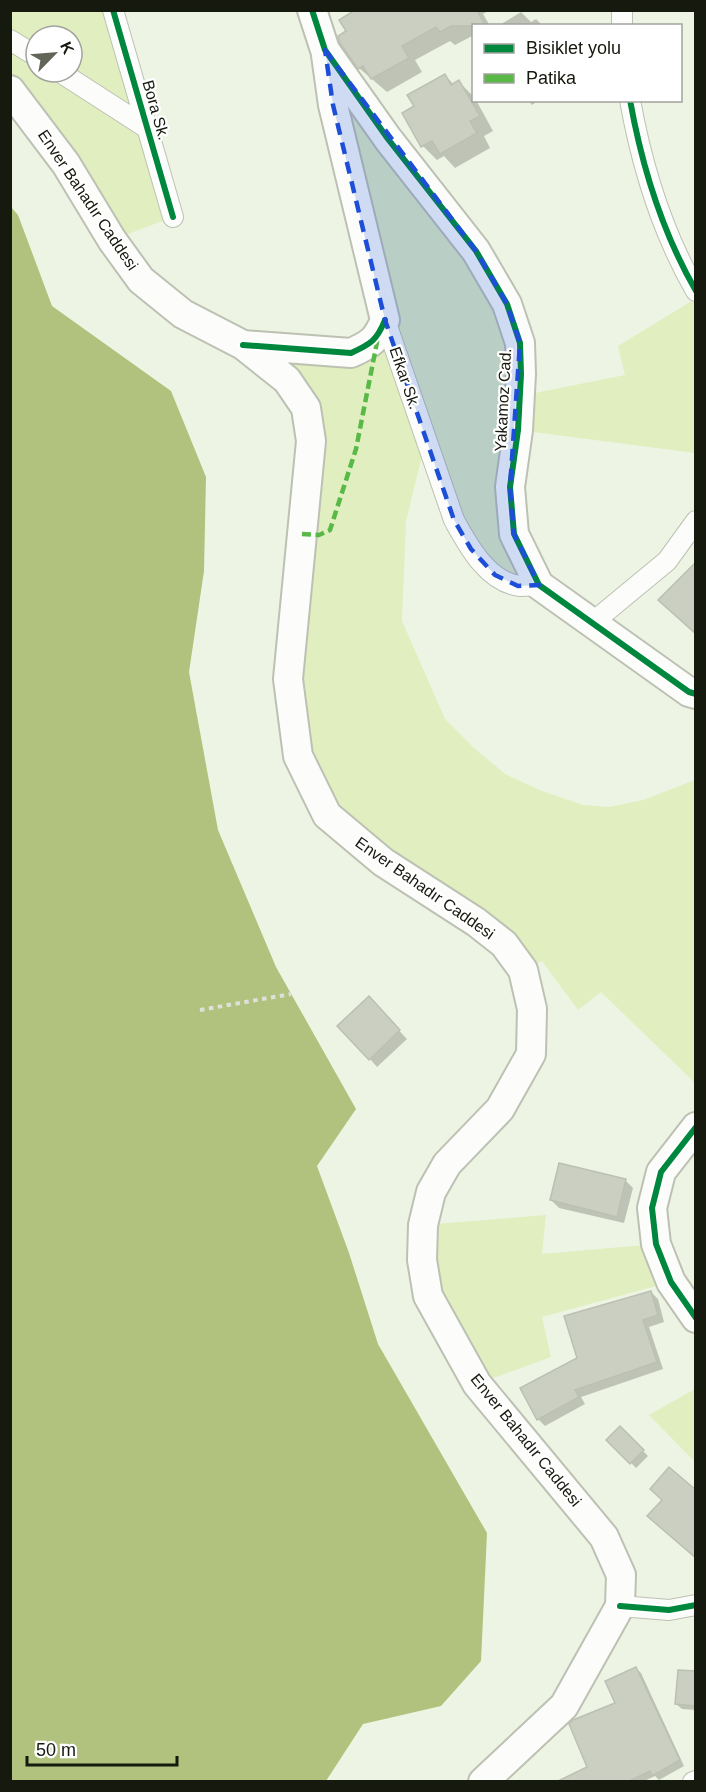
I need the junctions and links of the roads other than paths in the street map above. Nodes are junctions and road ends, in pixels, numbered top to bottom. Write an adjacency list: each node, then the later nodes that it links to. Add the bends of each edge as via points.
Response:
1 (113, 10): 9 (street, Bora Sk.)
2 (312, 10): 5 (main road, Yakamoz Cad.)
3 (10, 40): 4 (street)
4 (24, 49)
5 (325, 50): 12 (main road, Efkar Sk., via 333,105); 15 (main road, Yakamoz Cad., via 388,139 476,251 507,304 520,342 518,430 510,487 514,534)
6 (79, 84): 9 (street)
7 (10, 90): 13 (main road, Enver Bahadır Caddesi, via 66,164 141,280 183,314)
8 (630, 102): 11 (street, via 656,205 677,259)
9 (147, 128): 10 (street, Bora Sk.)
10 (173, 217)
11 (696, 291)
12 (385, 320): 13 (main road, via 378,337 351,353); 15 (street, Efkar Sk., via 454,520 471,549 495,575 518,586)
13 (243, 345): 21 (main road, Enver Bahadır Caddesi, via 286,380 306,408 311,441 288,679 298,756 327,815 383,862 504,944 523,970 532,1009 531,1054 500,1109 447,1164 431,1192 423,1225 422,1260 428,1296 477,1384 604,1537 621,1575)
14 (696, 521): 16 (street, via 667,561)
15 (540, 585): 16 (main road, Yakamoz Cad.)
16 (592, 623): 17 (main road, Yakamoz Cad.)
17 (696, 694)
18 (696, 1127): 19 (main road, via 661,1172 652,1208 656,1244 671,1282)
19 (696, 1318)
20 (696, 1605): 21 (street, via 669,1610)
21 (620, 1606): 22 (main road, Enver Bahadır Caddesi, via 564,1706)
22 (483, 1782)

